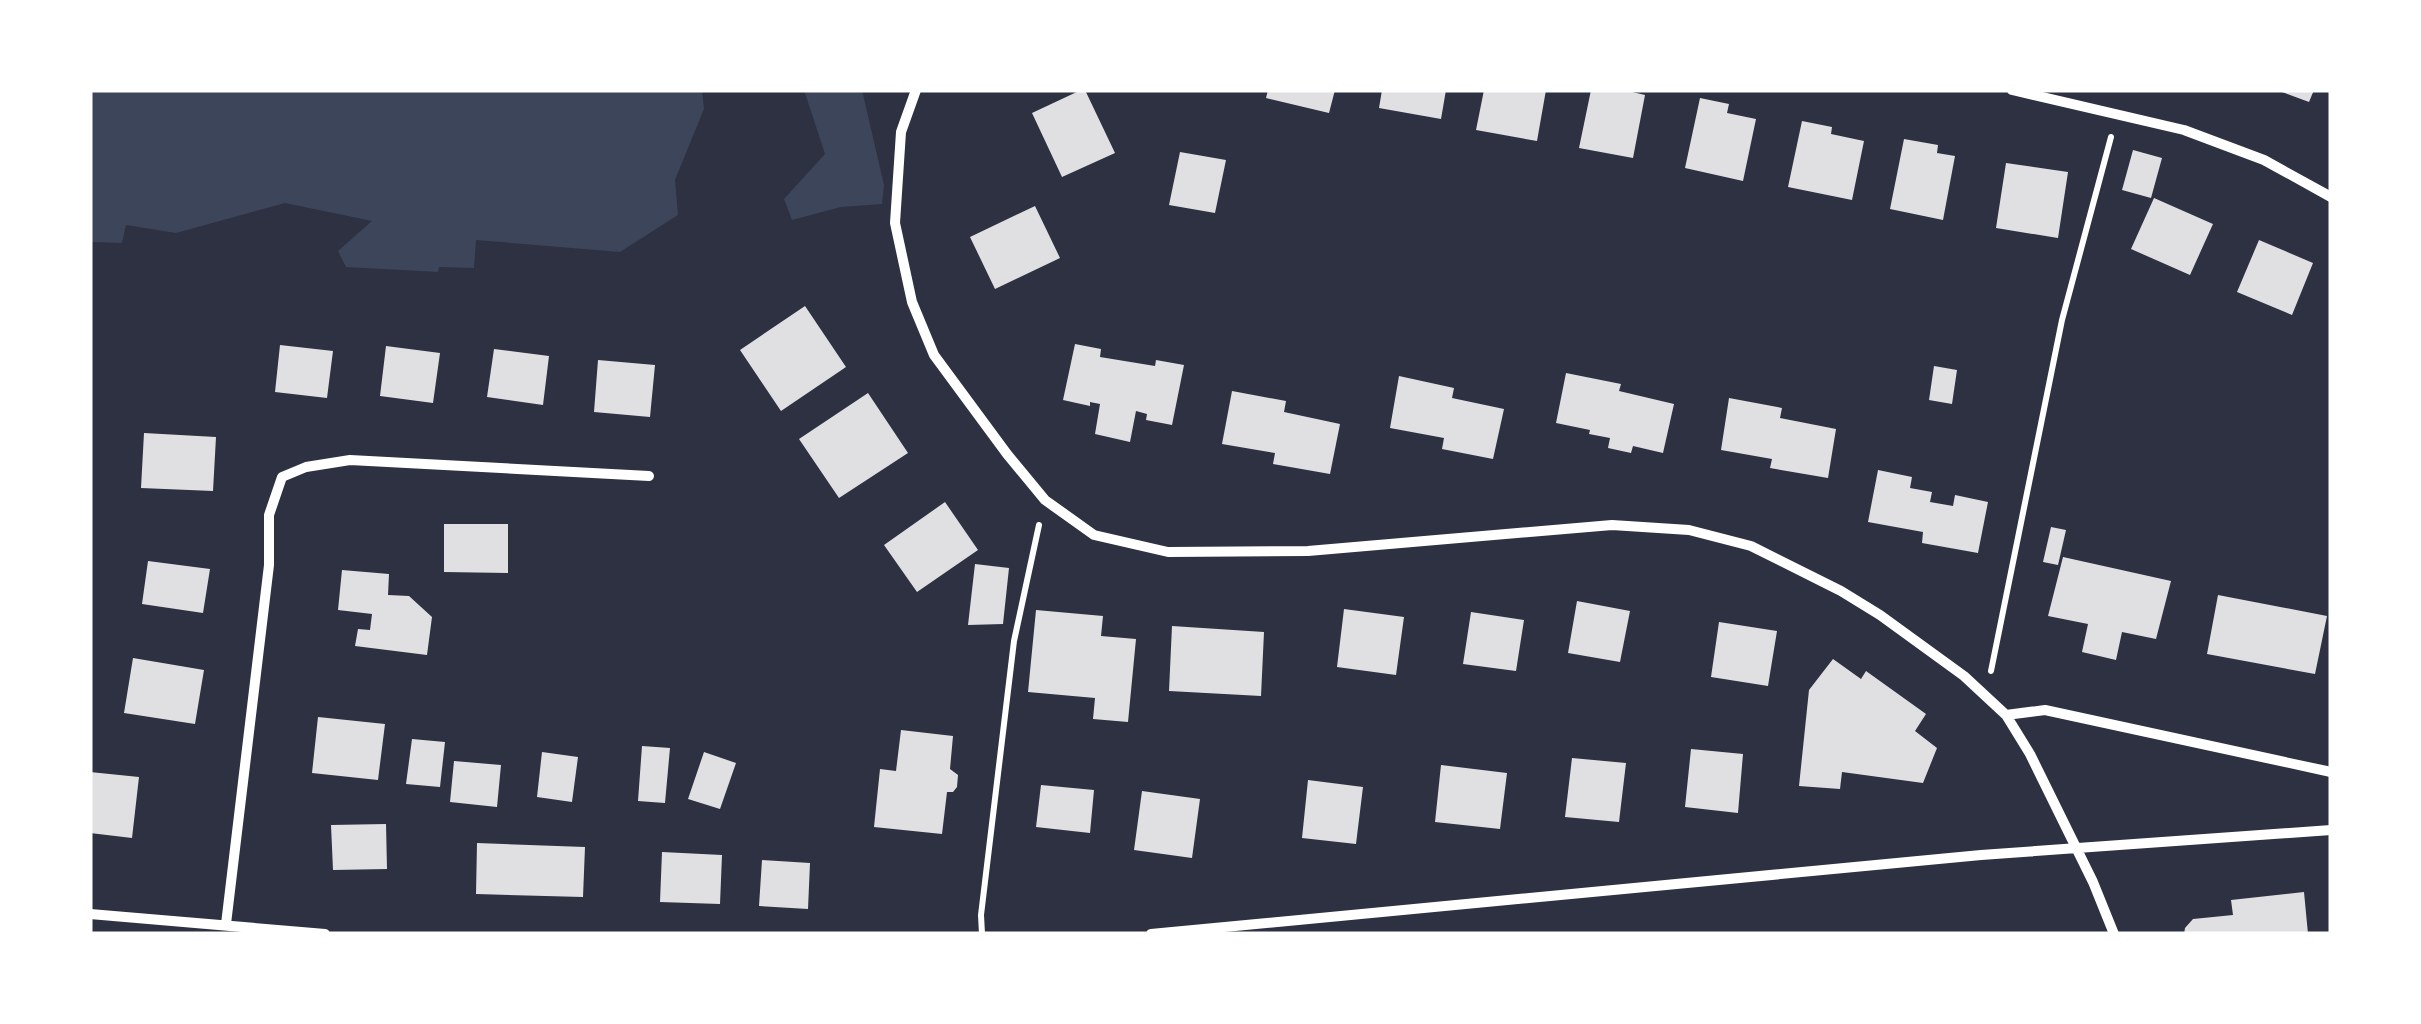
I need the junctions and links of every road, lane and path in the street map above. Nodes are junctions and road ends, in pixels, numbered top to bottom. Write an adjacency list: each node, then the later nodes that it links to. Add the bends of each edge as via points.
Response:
1 (916, 90): 6 (street, via 901,132 894,223 912,302 934,354)
2 (2012, 90): 3 (street)
3 (2130, 115): 4 (street, via 2264,160); 7 (path, via 2126,136 2111,137 2062,320)
4 (2331, 197)
5 (649, 476): 13 (street, via 350,460 282,476 270,515)
6 (1045, 500): 7 (street, via 1094,535 1168,552 1308,551 1612,525 1688,530 1751,546 1840,591); 15 (path, via 1014,641)
7 (1986, 694): 8 (street)
8 (2006, 715): 9 (street, via 2046,710); 11 (street)
9 (2331, 772)
10 (2331, 830): 11 (street)
11 (2074, 848): 16 (street); 17 (street)
12 (90, 914): 13 (street)
13 (226, 924): 14 (street)
14 (326, 934)
15 (982, 934)
16 (1152, 934)
17 (2114, 934)

